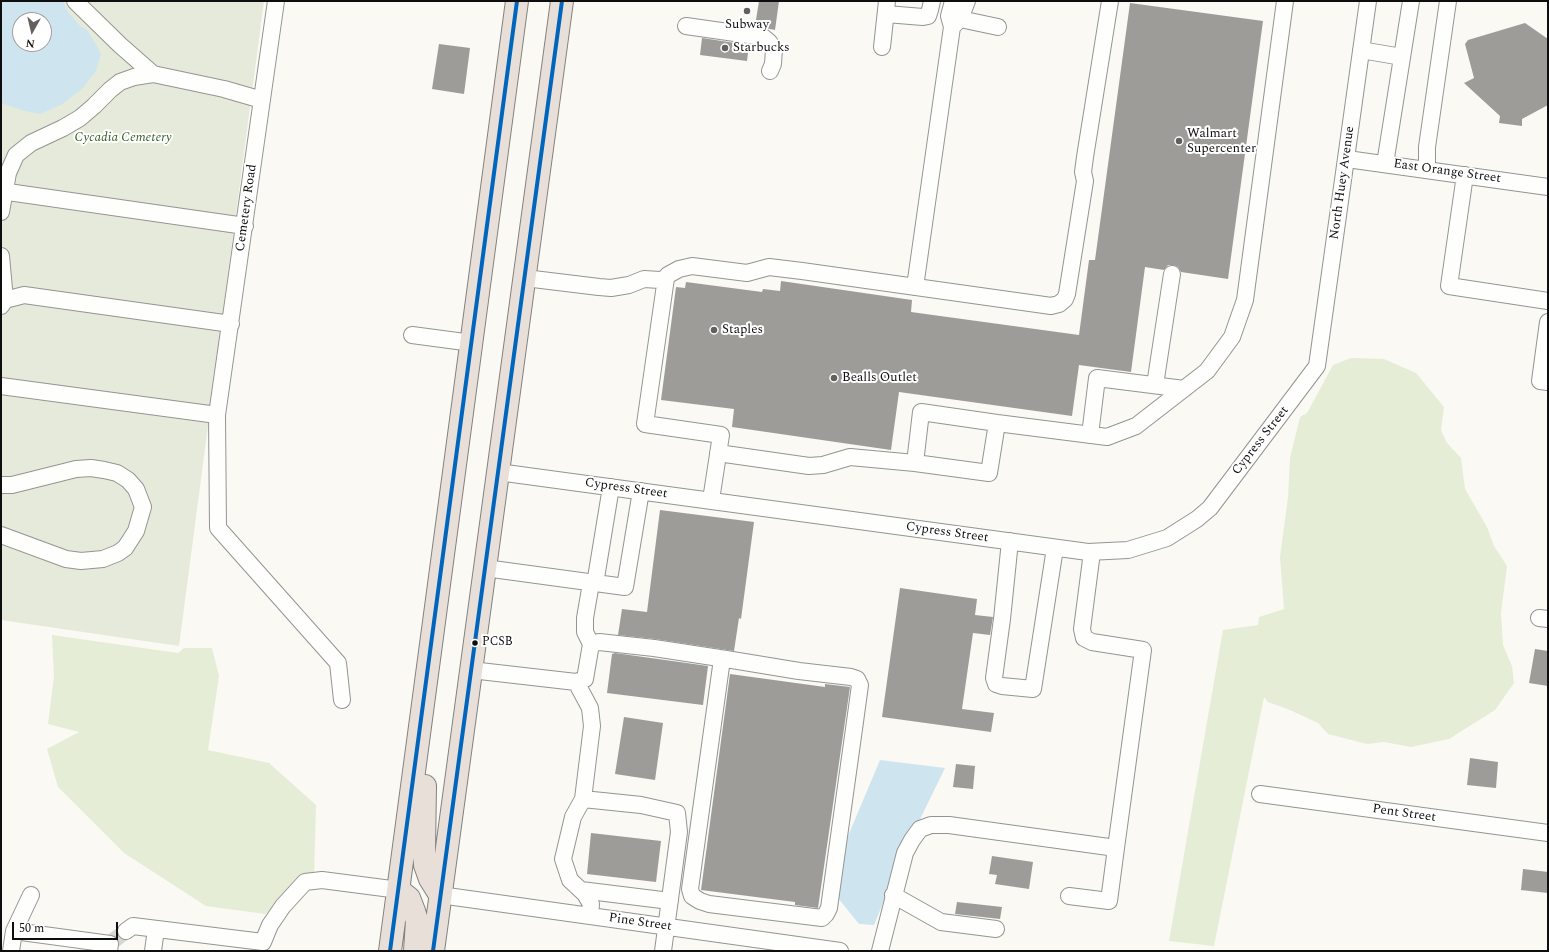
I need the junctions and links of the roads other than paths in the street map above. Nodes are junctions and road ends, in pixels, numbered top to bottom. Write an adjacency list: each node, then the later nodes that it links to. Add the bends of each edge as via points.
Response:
1 (75, 1): 21 (street)
2 (276, 1): 22 (street, Cemetery Road)
3 (517, 1): 41 (highway)
4 (562, 1): 33 (highway)
5 (932, 1): 13 (street, via 928,16 923,17)
6 (953, 1): 14 (street, via 949,16)
7 (967, 1): 14 (street)
8 (1110, 1): 35 (street, via 1065,299 1051,306)
9 (1285, 1): 46 (street, via 1245,300 1232,337 1207,371)
10 (1368, 1): 18 (street, North Huey Avenue)
11 (1410, 1): 19 (street)
12 (1448, 1): 25 (street, via 1427,147)
13 (886, 8): 17 (street)
14 (956, 23): 16 (street); 35 (street)
15 (686, 26): 20 (street, via 763,37 774,49)
16 (998, 27)
17 (882, 47)
18 (1361, 50): 19 (street); 23 (street, North Huey Avenue)
19 (1402, 57): 24 (street)
20 (770, 71)
21 (153, 74): 22 (street); 28 (street, via 134,77 115,85 80,118 25,147 12,161)
22 (262, 100): 30 (street, Cemetery Road)
23 (1346, 159): 24 (street, East Orange Street); 42 (street, North Huey Avenue)
24 (1385, 164): 25 (street, East Orange Street)
25 (1427, 170): 26 (street, East Orange Street)
26 (1465, 175): 27 (street, East Orange Street); 36 (street, via 1449,286)
27 (1548, 187)
28 (3, 192): 29 (street); 30 (street)
29 (1, 212)
30 (245, 226): 38 (street, Cemetery Road)
31 (1, 256): 37 (street)
32 (1172, 274): 44 (street)
33 (525, 278): 34 (street, via 599,288 621,287 644,279); 52 (highway)
34 (666, 278): 35 (street, via 679,269 692,266 748,273 769,267); 50 (street, via 645,424 721,435)
35 (915, 287)
36 (1548, 301)
37 (3, 303): 38 (street, via 24,295)
38 (236, 317): 47 (street, Cemetery Road)
39 (1548, 322): 43 (street, via 1540,381)
40 (412, 335): 41 (street)
41 (472, 343): 68 (highway)
42 (1317, 366): 60 (street, Cypress Street, via 1210,508 1197,519 1167,538 1136,549)
43 (1548, 382)
44 (1155, 385): 46 (street); 49 (street, via 1097,378)
45 (1, 386): 47 (street)
46 (1184, 389): 49 (street, via 1136,426 1107,437)
47 (217, 415): 67 (street, Cemetery Road, via 218,528 338,663)
48 (997, 423): 49 (street); 51 (street, via 989,472); 51 (street, via 921,412)
49 (1090, 435)
50 (718, 453): 51 (street, via 809,466 823,465 850,457); 56 (street)
51 (915, 463)
52 (498, 472): 54 (street, Cypress Street); 61 (highway)
53 (1, 485): 57 (street, via 12,485 76,469 104,470 117,473 128,480 136,489 142,507 136,531 130,542 125,548 103,559 81,561 59,557)
54 (611, 487): 55 (street, Cypress Street); 62 (street)
55 (641, 491): 56 (street, Cypress Street); 62 (street, via 625,587)
56 (711, 500): 58 (street, Cypress Street)
57 (1, 535)
58 (1010, 542): 59 (street, Cypress Street); 59 (street, via 994,678 996,684 1002,686 1033,689)
59 (1055, 548): 60 (street, Cypress Street)
60 (1092, 552): 72 (street, via 1082,629 1084,638 1092,642 1143,650)
61 (485, 568): 62 (street); 65 (highway)
62 (593, 584): 63 (street, via 585,618 585,632)
63 (591, 644): 64 (street, via 599,642 654,648); 66 (street, via 585,679)
64 (722, 659): 64 (street, via 851,677 857,679 860,685 829,908 822,918 709,904 700,902 692,896 690,889)
65 (471, 670): 66 (street); 76 (highway)
66 (576, 682): 70 (street, via 590,708 592,726)
67 (342, 700)
68 (424, 703): 73 (highway); 76 (highway, via 425,864 430,879)
69 (1260, 794): 71 (street, Pent Street)
70 (583, 799): 74 (street, via 572,817 563,859 570,880); 79 (street, via 641,805 677,813 679,832)
71 (1548, 833)
72 (1116, 848): 77 (street, via 949,825 931,825 920,828 912,840 905,853); 78 (street, via 1109,901)
73 (399, 890): 87 (street, via 322,880 305,882 270,925); 90 (highway); 91 (highway, via 409,898 414,910 417,922)
74 (581, 890): 79 (street); 80 (street, via 591,904)
75 (31, 895): 85 (street)
76 (440, 895): 80 (street, Pine Street); 92 (highway)
77 (893, 895): 84 (street, via 941,922); 95 (street)
78 (1069, 896)
79 (670, 902): 81 (street)
80 (590, 916): 81 (street, Pine Street)
81 (666, 927): 93 (street); 94 (street, Pine Street)
82 (130, 929): 83 (street)
83 (156, 929): 87 (street); 89 (street)
84 (996, 929)
85 (14, 931): 86 (street); 88 (street)
86 (111, 945)
87 (265, 946)
88 (12, 951)
89 (154, 951)
90 (390, 951)
91 (415, 951)
92 (433, 951)
93 (663, 951)
94 (840, 951)
95 (880, 951)

